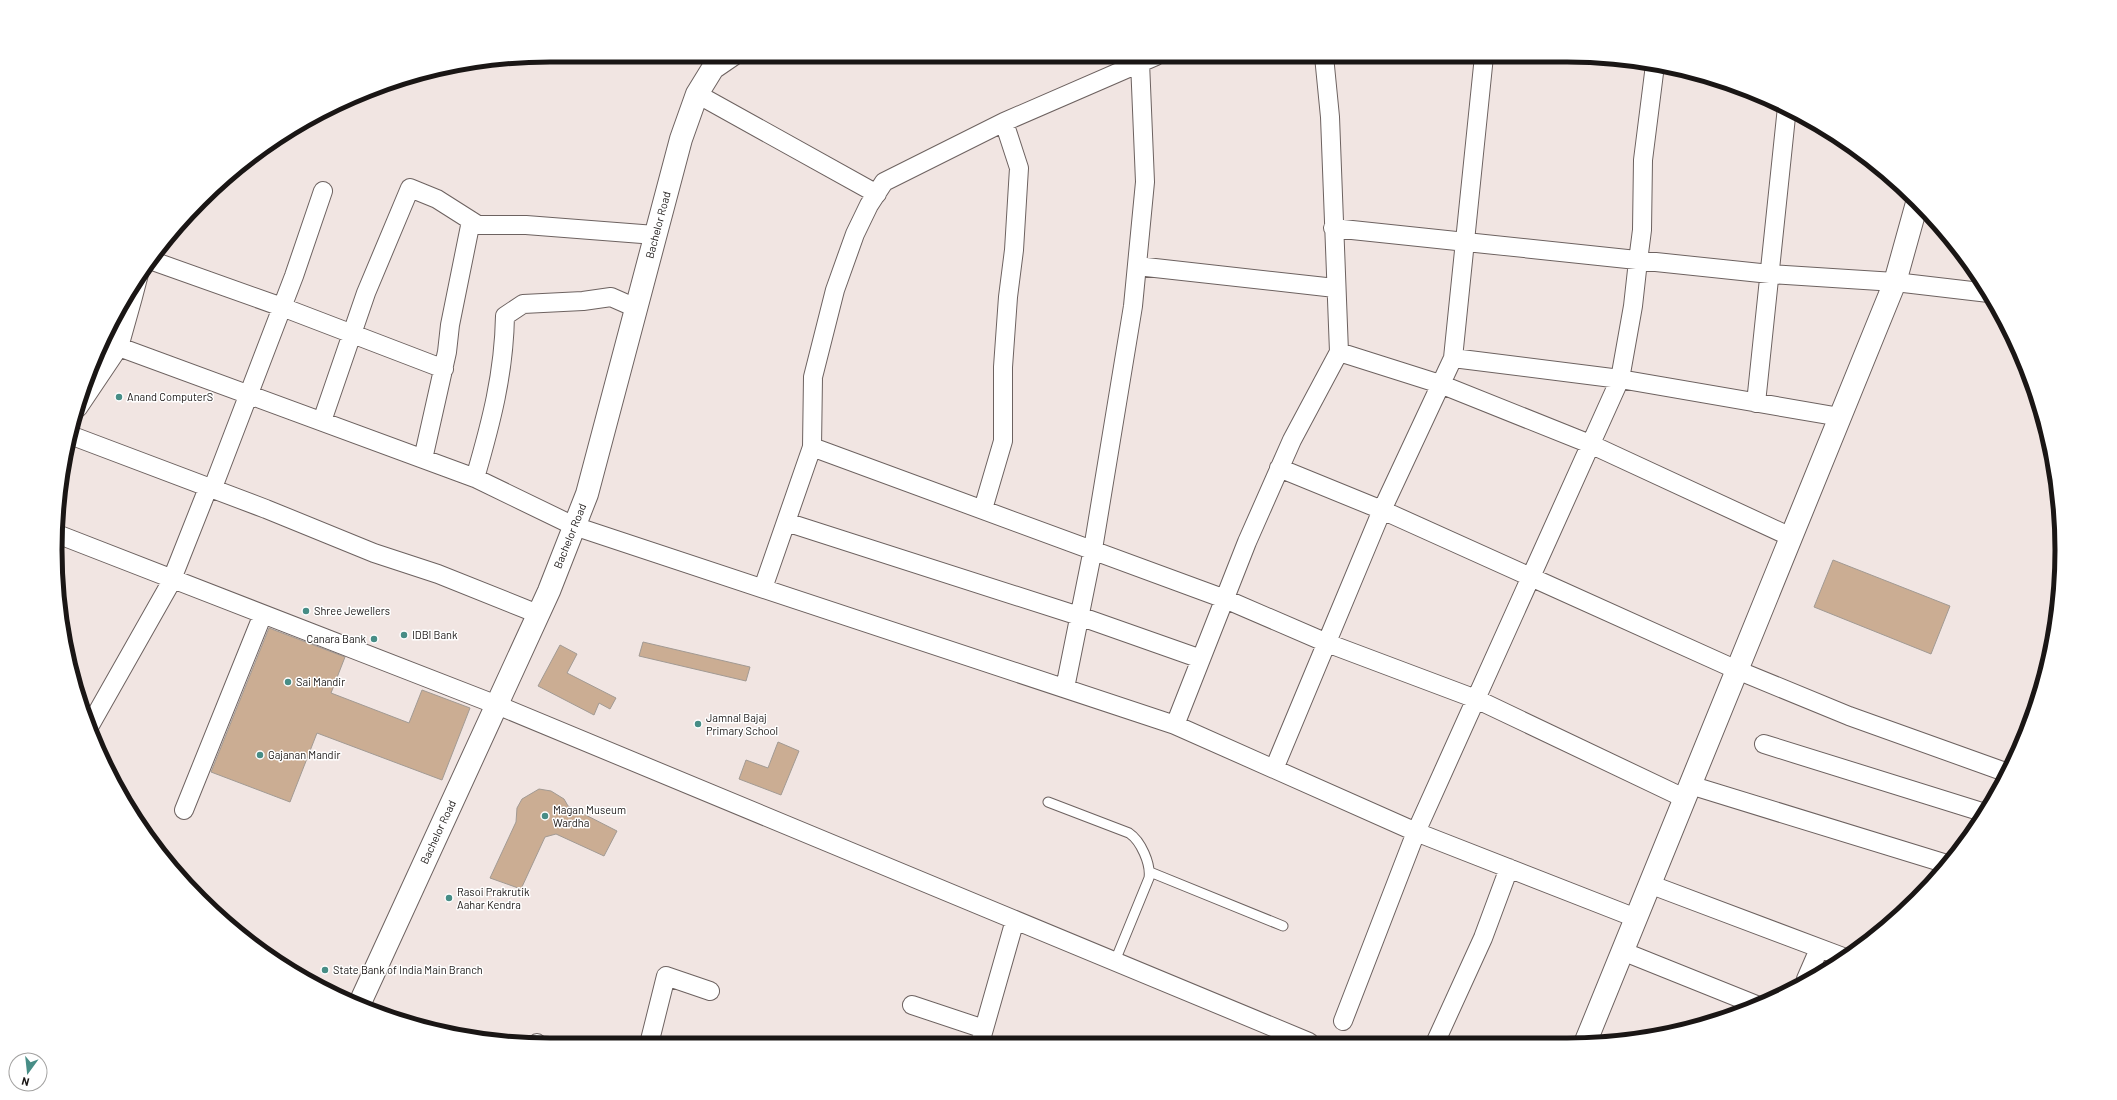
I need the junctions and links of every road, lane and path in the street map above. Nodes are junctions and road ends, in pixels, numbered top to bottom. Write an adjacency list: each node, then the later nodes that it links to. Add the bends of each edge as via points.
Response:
1 (722, 62): 7 (main road, Bachelor Road, via 713,68)
2 (1135, 62): 9 (street)
3 (1144, 62): 19 (street, via 1145,182)
4 (1325, 62): 14 (street, via 1330,117)
5 (1483, 62): 16 (street)
6 (1654, 70): 17 (street, via 1643,160 1642,230)
7 (697, 94): 11 (street); 15 (main road, Bachelor Road, via 681,139)
8 (1786, 114): 20 (street)
9 (1004, 122): 11 (street, via 884,182); 47 (street, via 1019,168 1003,367 1003,441)
10 (323, 191): 25 (street)
11 (877, 194): 42 (street, via 855,234 834,297 813,377)
12 (1915, 209): 21 (main road)
13 (471, 221): 15 (street, via 478,225 526,225); 27 (street, via 438,199 410,188 366,293); 32 (street)
14 (1333, 228): 16 (street); 22 (street)
15 (655, 235): 26 (main road, Bachelor Road)
16 (1464, 242): 17 (street); 31 (street)
17 (1638, 261): 20 (street); 33 (street)
18 (156, 262): 25 (street)
19 (1137, 266): 22 (street); 53 (street, via 1133,306)
20 (1770, 274): 21 (street); 37 (street)
21 (1894, 282): 23 (street); 38 (main road)
22 (1335, 288): 30 (street)
23 (1982, 293)
24 (129, 302): 29 (street)
25 (282, 307): 27 (street); 36 (street)
26 (636, 308): 45 (street, via 611,297 523,304 505,316 499,387); 50 (main road, Bachelor Road, via 587,494)
27 (352, 334): 32 (street); 39 (street)
28 (107, 346): 29 (street)
29 (119, 347): 35 (street); 36 (street)
30 (1339, 352): 34 (street); 44 (street)
31 (1453, 358): 33 (street); 34 (street)
32 (444, 369): 43 (street)
33 (1620, 379): 37 (street); 41 (street)
34 (1440, 384): 41 (street); 48 (street)
35 (88, 393)
36 (250, 395): 39 (street); 46 (street)
37 (1756, 403): 38 (street)
38 (1840, 417): 52 (main road)
39 (322, 421): 43 (street)
40 (76, 437): 46 (street)
41 (1590, 444): 52 (street); 54 (street)
42 (812, 447): 47 (street); 49 (street)
43 (423, 459): 45 (street)
44 (1279, 468): 48 (street); 57 (street)
45 (475, 478): 50 (street)
46 (210, 489): 55 (street); 59 (street, via 374,554 438,574)
47 (983, 509): 53 (street)
48 (1382, 510): 54 (street); 61 (street)
49 (786, 522): 56 (street); 60 (street)
50 (574, 526): 56 (street); 59 (main road, Bachelor Road)
51 (62, 536): 55 (street)
52 (1791, 537): 63 (main road)
53 (1093, 549): 57 (street); 60 (street)
54 (1531, 576): 63 (street); 65 (street)
55 (172, 579): 58 (street); 67 (street)
56 (763, 588): 64 (street)
57 (1225, 599): 61 (street); 62 (street)
58 (263, 614): 66 (street); 74 (street)
59 (538, 614): 66 (main road, Bachelor Road)
60 (1079, 616): 62 (street); 64 (street)
61 (1327, 643): 65 (street); 70 (street)
62 (1201, 659): 68 (street)
63 (1737, 670): 71 (street, via 1849,716); 72 (main road)
64 (1065, 688): 68 (street)
65 (1476, 699): 72 (street); 76 (street)
66 (497, 705): 82 (street); 90 (main road, Bachelor Road)
67 (93, 720)
68 (1175, 725): 70 (street)
69 (1764, 744): 75 (street)
70 (1274, 769): 76 (street)
71 (2002, 771)
72 (1687, 792): 77 (street); 80 (main road)
73 (1048, 802): 79 (lane, via 1129,833 1136,839 1150,866)
74 (184, 810)
75 (1979, 811)
76 (1416, 832): 78 (street); 93 (street)
77 (1942, 863)
78 (1509, 868): 81 (street); 98 (street, via 1482,938)
79 (1150, 872): 83 (lane); 87 (lane)
80 (1649, 884): 81 (main road); 84 (street)
81 (1636, 918): 85 (main road)
82 (1015, 920): 87 (street); 94 (street)
83 (1283, 926)
84 (1819, 949): 86 (street); 88 (street)
85 (1622, 951): 91 (street); 95 (main road)
86 (1838, 956)
87 (1115, 961): 97 (street)
88 (1808, 975)
89 (710, 990): 96 (street, via 666,976)
90 (361, 1000)
91 (1750, 1002)
92 (912, 1005): 94 (street)
93 (1343, 1021)
94 (982, 1036)
95 (1587, 1037)
96 (650, 1038)
97 (1299, 1038)
98 (1437, 1038)

